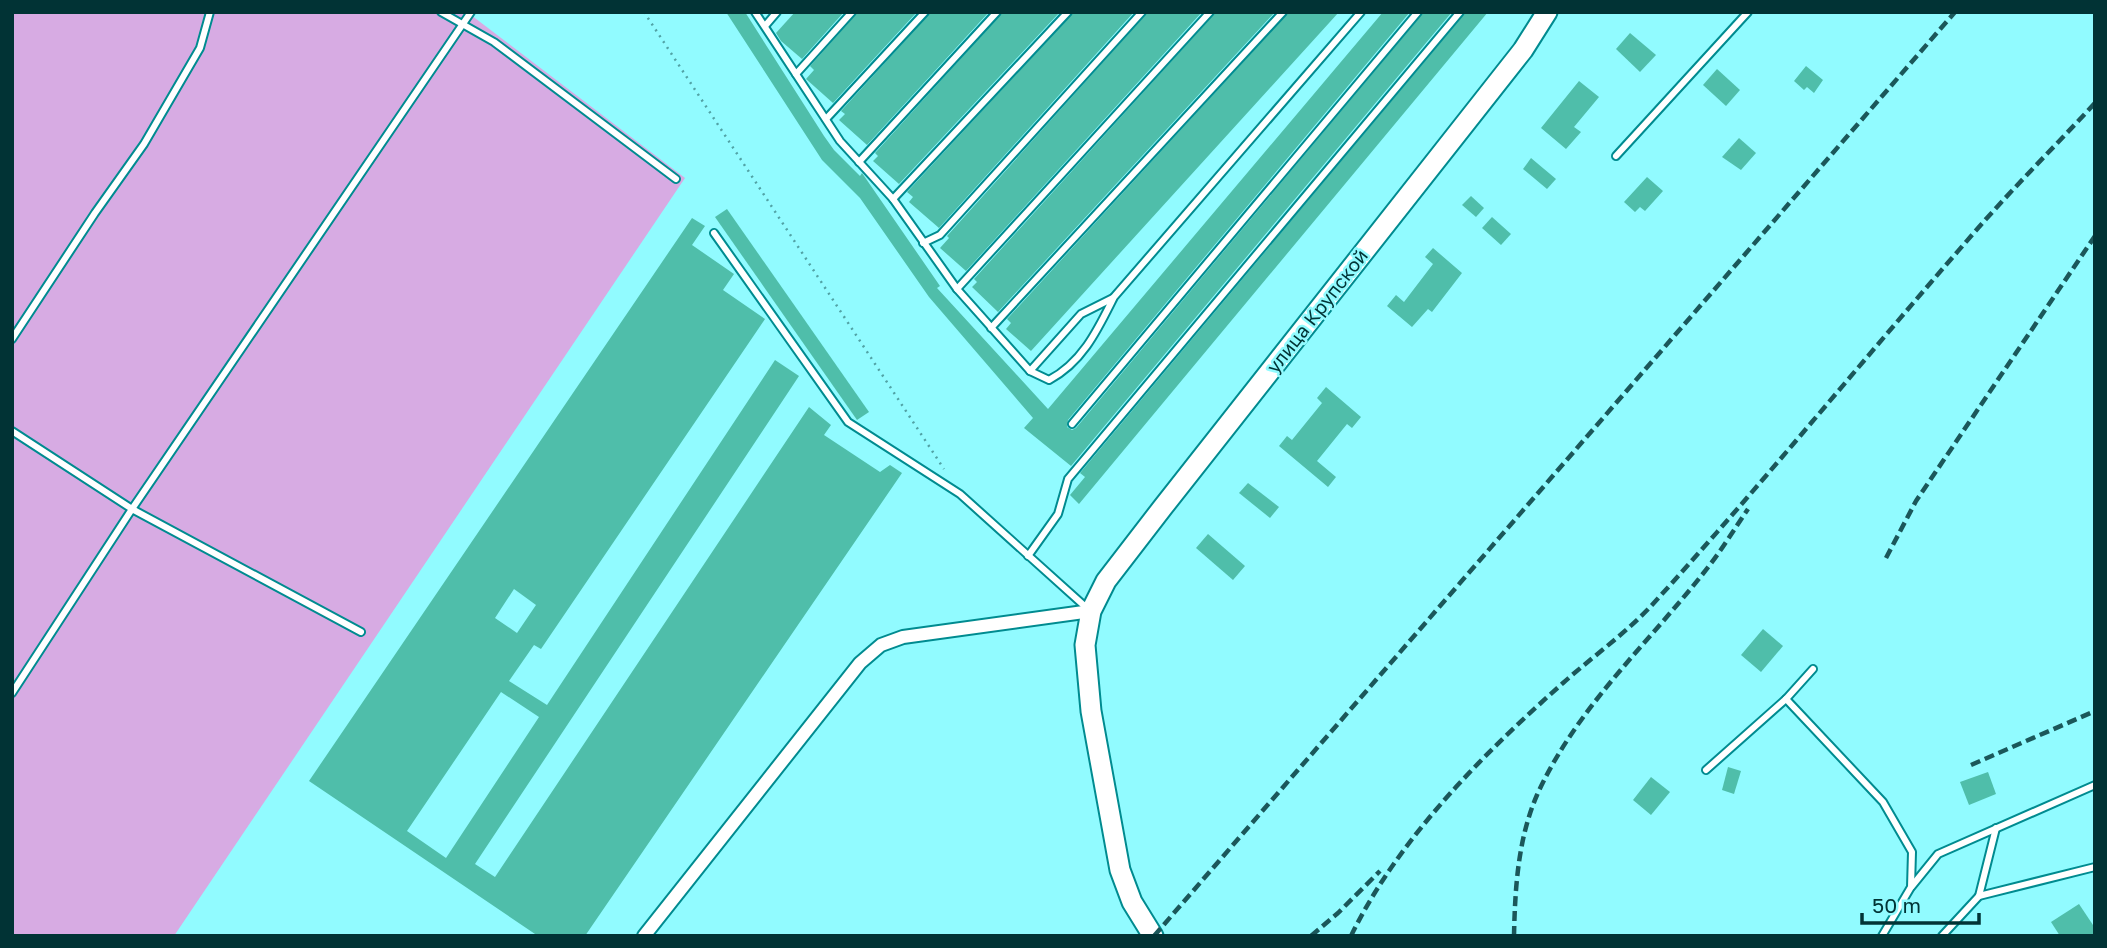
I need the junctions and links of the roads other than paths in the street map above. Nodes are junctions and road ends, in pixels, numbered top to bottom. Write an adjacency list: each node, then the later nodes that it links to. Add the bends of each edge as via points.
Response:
1 (211, 12): 31 (lane, via 200,48 144,144)
2 (441, 12): 18 (lane)
3 (471, 12): 18 (lane)
4 (755, 12): 19 (lane)
5 (778, 12): 19 (lane)
6 (852, 12): 20 (lane)
7 (925, 12): 21 (lane)
8 (997, 12): 23 (lane)
9 (1068, 12): 25 (lane)
10 (1142, 12): 27 (lane, via 940,235)
11 (1210, 12): 28 (lane)
12 (1283, 12): 30 (lane)
13 (1361, 12): 29 (lane)
14 (1418, 12): 33 (lane)
15 (1460, 12): 36 (lane, via 1068,479 1058,514)
16 (1547, 12): 37 (main road, улица Крупской, via 1523,50 1106,581)
17 (1748, 12): 22 (lane)
18 (463, 25): 24 (lane, via 494,42); 35 (lane)
19 (765, 26): 20 (lane)
20 (796, 74): 21 (lane)
21 (826, 119): 23 (lane)
22 (1616, 156)
23 (859, 162): 25 (lane)
24 (676, 179)
25 (893, 199): 27 (lane)
26 (714, 233): 36 (lane, via 848,422 960,494)
27 (923, 243): 28 (lane)
28 (957, 289): 30 (lane)
29 (1114, 297): 32 (lane, via 1081,314); 32 (lane, via 1093,340 1066,371 1049,380)
30 (991, 328): 32 (lane)
31 (12, 339)
32 (1030, 371)
33 (1072, 424)
34 (12, 431): 35 (lane)
35 (132, 509): 38 (lane); 40 (lane)
36 (1028, 556): 37 (lane)
37 (1091, 611): 48 (street, via 903,637 881,645 860,663); 49 (main road, улица Крупской, via 1085,645 1091,711 1120,870 1132,902)
38 (361, 632)
39 (1813, 669): 41 (lane)
40 (12, 694)
41 (1786, 699): 42 (lane); 46 (lane, via 1883,802 1912,852)
42 (1706, 769)
43 (2095, 785): 44 (lane)
44 (1996, 828): 46 (lane, via 1938,854); 47 (lane)
45 (2095, 867): 47 (lane)
46 (1910, 887): 50 (lane)
47 (1979, 896): 51 (lane)
48 (644, 936)
49 (1153, 936)
50 (1882, 936)
51 (1942, 936)

